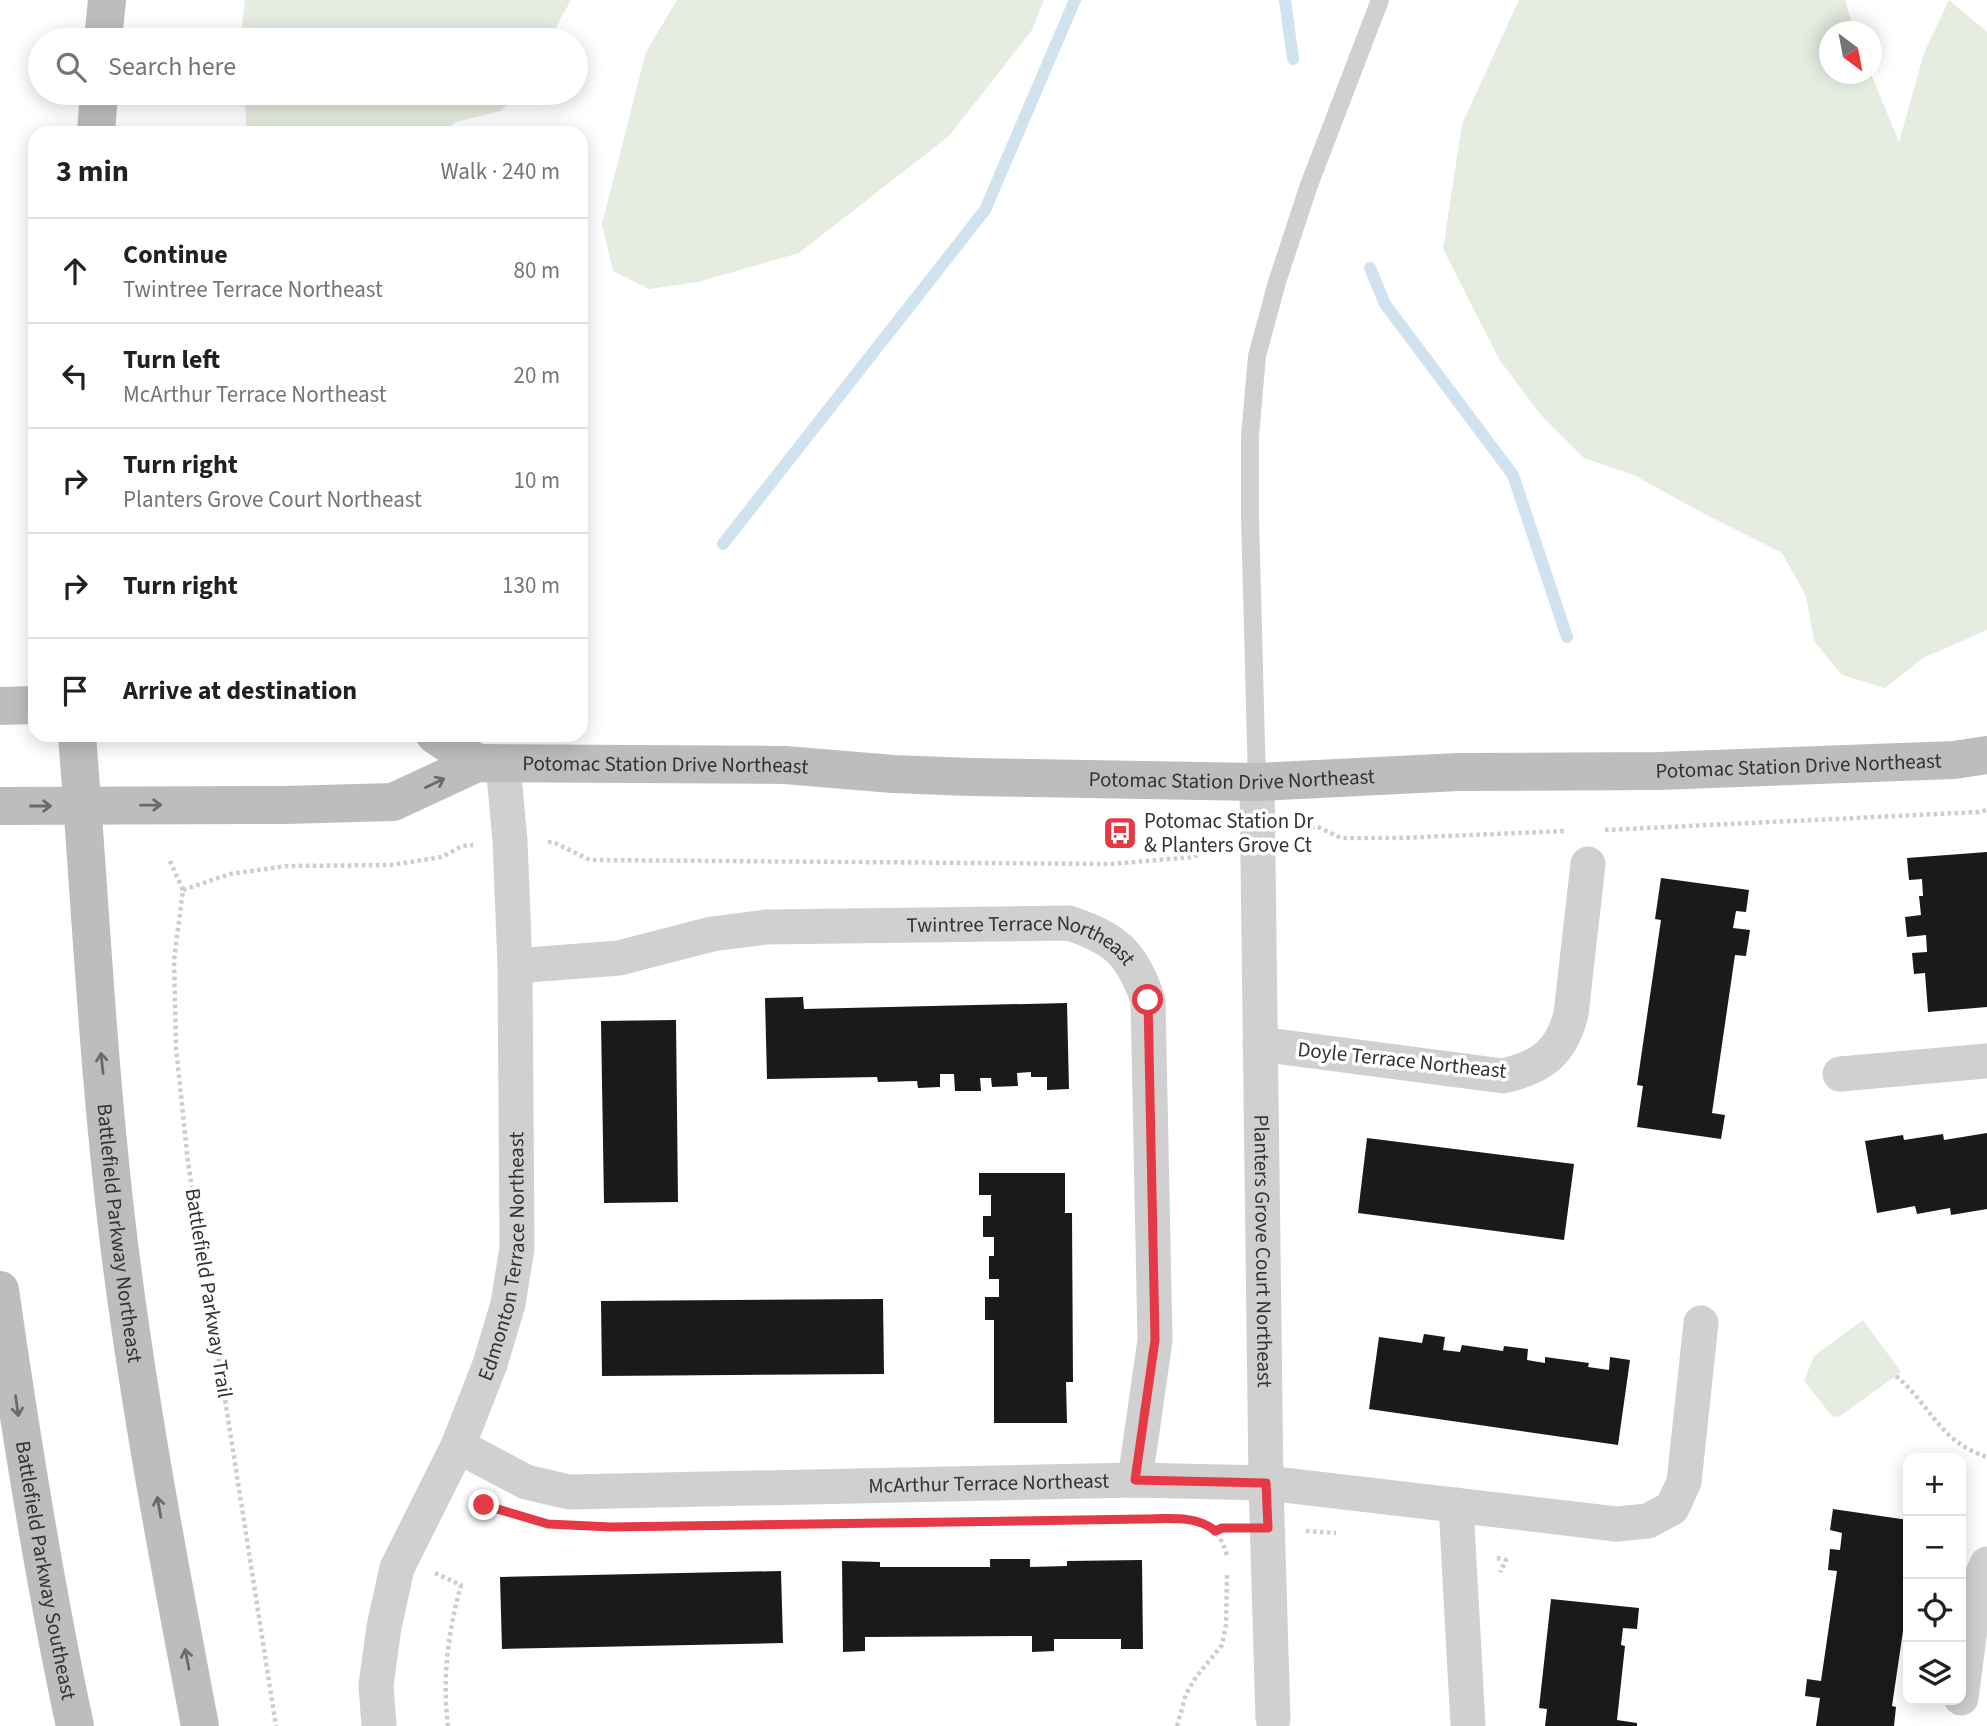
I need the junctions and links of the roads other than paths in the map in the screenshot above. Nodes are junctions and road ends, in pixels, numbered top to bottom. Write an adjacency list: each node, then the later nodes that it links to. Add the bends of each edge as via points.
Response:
1 (107, 0): 3 (street)
2 (1380, 0): 12 (lane, via 1309,185 1257,356 1250,516)
3 (104, 28)
4 (98, 105): 5 (street)
5 (97, 126)
6 (28, 705): 7 (street)
7 (0, 706)
8 (77, 742): 14 (street, Battlefield Parkway Northeast)
9 (448, 742): 11 (street)
10 (1987, 755): 12 (street, Potomac Station Drive Northeast, via 1671,771 1459,772)
11 (490, 764): 12 (street, Potomac Station Drive Northeast, via 785,765 970,777); 14 (street, Potomac Station Drive Northeast, one-way to 11, via 393,802); 16 (street, Edmonton Terrace Northeast, via 510,841)
12 (1257, 782): 17 (street, Planters Grove Court Northeast)
13 (0, 806): 14 (street, Potomac Station Drive Northeast, one-way to 14)
14 (82, 806): 31 (street, Battlefield Parkway Northeast, one-way to 14, via 147,1437 122,1266)
15 (1588, 864): 17 (street, Doyle Terrace Northeast, via 1571,1014 1551,1055 1529,1070 1503,1076)
16 (514, 966): 22 (street, Edmonton Terrace Northeast, via 517,1248 508,1304); 23 (street, Twintree Terrace Northeast, via 619,958 712,934 766,927 1069,923 1099,933 1122,950 1139,973 1148,1000 1149,1027 1155,1340)
17 (1260, 1044): 24 (street, Planters Grove Court Northeast)
18 (1987, 1060): 19 (street)
19 (1840, 1074)
20 (0, 1290): 30 (street, Battlefield Parkway Southeast, one-way to 30, via 44,1570)
21 (1701, 1323): 25 (street, McArthur Terrace Northeast, via 1684,1482 1672,1508 1648,1521 1616,1524)
22 (458, 1446): 23 (street, McArthur Terrace Northeast, via 526,1482 569,1492); 32 (street, Edmonton Terrace Northeast, via 397,1568 376,1685)
23 (1135, 1480): 24 (street, McArthur Terrace Northeast)
24 (1266, 1483): 25 (street, McArthur Terrace Northeast); 29 (street, Planters Grove Court Northeast)
25 (1456, 1505): 33 (street)
26 (1987, 1564): 27 (street, via 1975,1591)
27 (1966, 1660)
28 (1960, 1705): 34 (street)
29 (1273, 1719)
30 (75, 1726)
31 (200, 1726)
32 (379, 1726)
33 (1468, 1726)
34 (1957, 1726)

